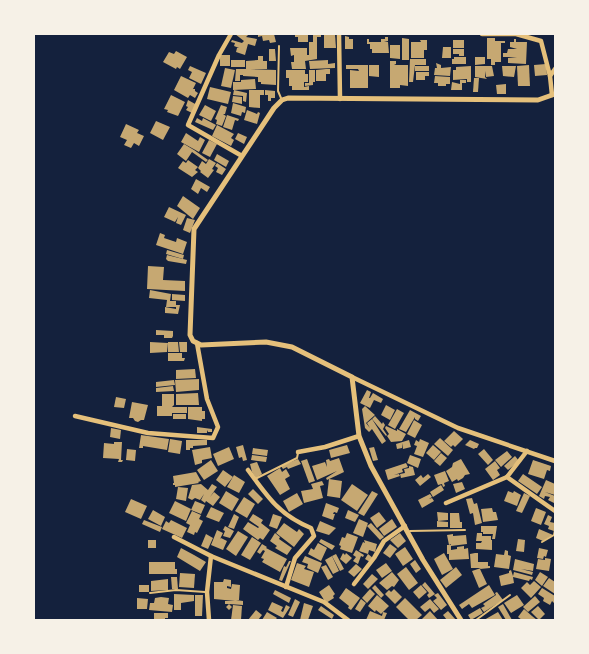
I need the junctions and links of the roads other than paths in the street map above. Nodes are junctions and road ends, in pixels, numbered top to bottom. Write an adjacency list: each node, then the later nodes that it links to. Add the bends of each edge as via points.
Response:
1 (231, 34): 10 (street, via 188,125)
2 (339, 34): 8 (street)
3 (482, 34): 6 (street, via 516,34 541,42)
4 (279, 46): 9 (lane, via 278,91)
5 (555, 69): 6 (street)
6 (550, 76): 7 (street)
7 (553, 95): 8 (street, via 538,100)
8 (340, 99): 9 (street)
9 (282, 100): 10 (street)
10 (242, 156): 11 (street, via 194,229 190,335)
11 (197, 343): 12 (street, via 266,342 292,347); 13 (street, via 207,399 218,427 213,438 148,433)
12 (352, 377): 14 (street); 15 (street, via 458,428)
13 (75, 416)
14 (359, 436): 16 (street); 23 (street, via 371,466)
15 (527, 451): 17 (street); 19 (street)
16 (298, 452): 20 (lane, via 297,458)
17 (555, 461)
18 (248, 470): 20 (street)
19 (507, 477): 21 (street); 22 (street)
20 (254, 479): 30 (street, via 274,505 294,522 311,528 314,536 295,558)
21 (446, 503)
22 (555, 512)
23 (406, 529): 24 (lane); 29 (street, via 384,541); 36 (street)
24 (465, 530)
25 (555, 530): 27 (lane, via 554,536)
26 (174, 537): 28 (street)
27 (542, 542)
28 (212, 556): 30 (street); 31 (street)
29 (354, 584)
30 (286, 587): 35 (street, via 324,602)
31 (207, 592): 32 (lane, via 176,590); 34 (street)
32 (150, 593)
33 (510, 595): 37 (lane)
34 (209, 620)
35 (348, 620)
36 (461, 620)
37 (476, 620)

